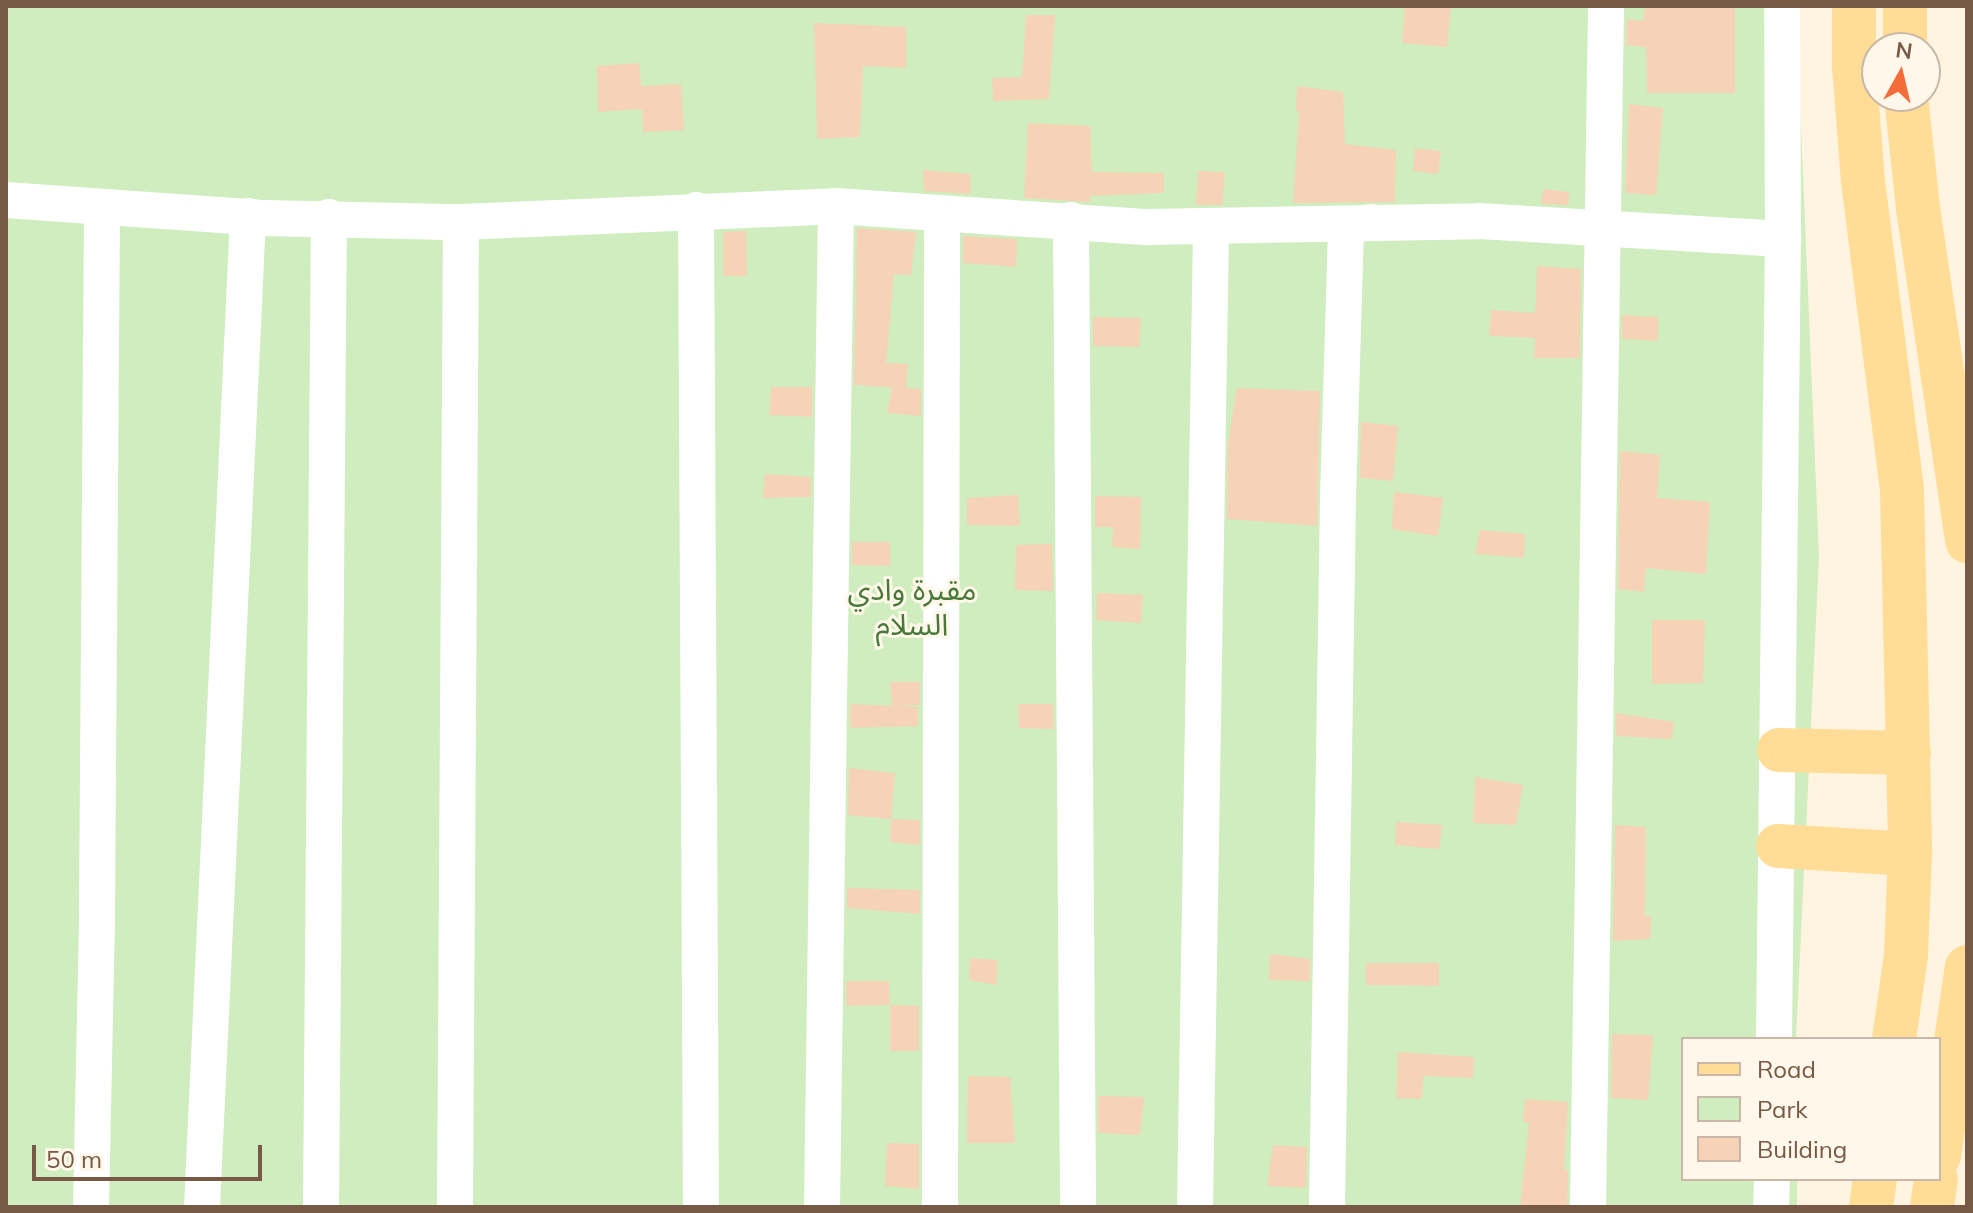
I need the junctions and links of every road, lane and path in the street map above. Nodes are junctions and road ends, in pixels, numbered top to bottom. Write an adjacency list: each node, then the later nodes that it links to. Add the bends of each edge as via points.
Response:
1 (1606, 6): 17 (street)
2 (1782, 6): 20 (street)
3 (1854, 6): 21 (main road, via 1854,67)
4 (1905, 6): 5 (main road)
5 (1905, 32)
6 (1908, 112): 19 (main road)
7 (6, 200): 9 (street)
8 (836, 206): 10 (street); 11 (street); 41 (street)
9 (102, 209): 12 (street); 36 (street)
10 (696, 210): 15 (street); 40 (street)
11 (942, 214): 14 (street); 42 (street)
12 (248, 216): 13 (street); 37 (street)
13 (329, 217): 15 (street); 38 (street)
14 (1071, 220): 18 (street); 43 (street)
15 (461, 222): 39 (street)
16 (1377, 222): 17 (street); 18 (street); 45 (street, via 1346,226)
17 (1603, 226): 20 (street); 46 (street)
18 (1211, 227): 44 (street)
19 (1923, 238): 21 (main road, via 1905,256 1893,257); 22 (main road)
20 (1783, 239): 25 (street)
21 (1871, 244): 23 (main road)
22 (1940, 351): 23 (main road, via 1929,343 1902,346); 24 (main road)
23 (1888, 370): 26 (main road, via 1902,490)
24 (1966, 528)
25 (1779, 750): 26 (main road); 27 (street)
26 (1909, 753): 28 (main road)
27 (1778, 846): 28 (main road); 30 (street)
28 (1910, 854): 31 (main road, via 1906,955)
29 (1967, 967): 32 (main road)
30 (1774, 1037)
31 (1894, 1037)
32 (1941, 1142)
33 (1772, 1181): 47 (street)
34 (1875, 1181): 48 (main road)
35 (1936, 1181): 49 (main road)
36 (91, 1207)
37 (202, 1207)
38 (321, 1207)
39 (455, 1207)
40 (701, 1207)
41 (822, 1207)
42 (940, 1207)
43 (1078, 1207)
44 (1195, 1207)
45 (1327, 1207)
46 (1588, 1207)
47 (1771, 1207)
48 (1871, 1207)
49 (1932, 1207)

